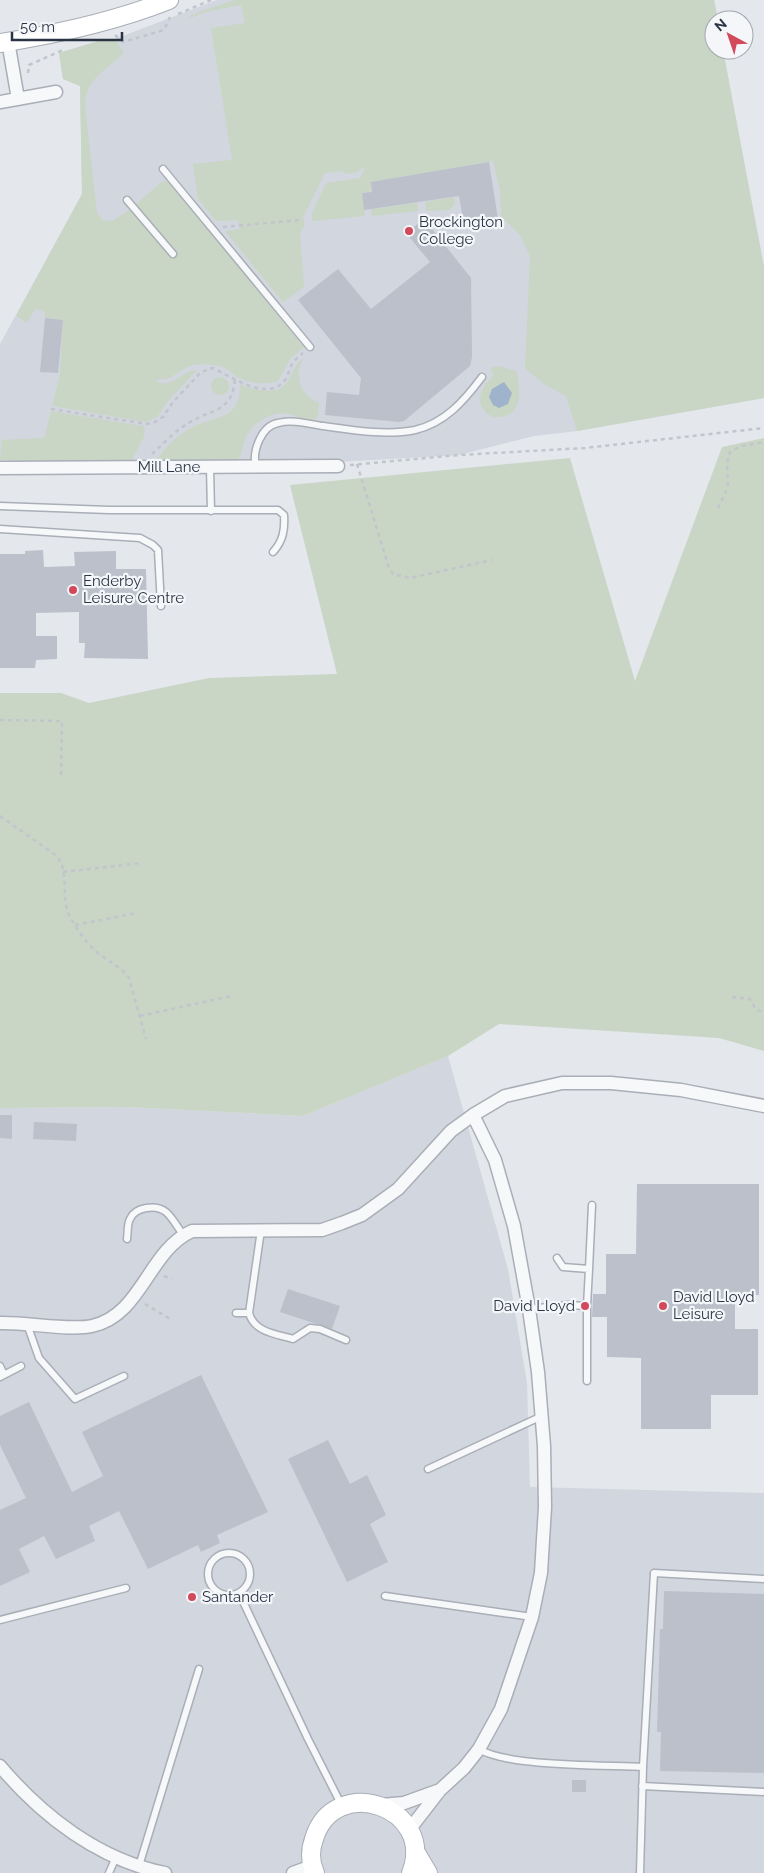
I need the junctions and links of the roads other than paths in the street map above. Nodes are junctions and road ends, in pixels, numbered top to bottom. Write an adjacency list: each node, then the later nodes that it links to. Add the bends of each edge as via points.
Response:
1 (169, 0): 2 (street, via 55,35)
2 (4, 42): 4 (street)
3 (56, 92): 4 (street)
4 (18, 99): 5 (street)
5 (0, 102)
6 (163, 169): 9 (lane)
7 (127, 200): 8 (lane)
8 (173, 254)
9 (310, 347)
10 (482, 377): 11 (lane, via 461,404 440,420 414,430 379,432 303,422 276,423 264,431 254,461)
11 (256, 466): 12 (street, Mill Lane); 13 (street, Mill Lane)
12 (338, 466)
13 (210, 467): 14 (street, Mill Lane); 16 (lane)
14 (0, 468)
15 (0, 506): 16 (lane)
16 (211, 511): 18 (lane, via 282,512 282,539)
17 (0, 528): 19 (lane, via 140,538 158,550)
18 (273, 552)
19 (161, 606)
20 (764, 1106): 21 (street, via 681,1090 611,1083 562,1083 505,1096)
21 (473, 1115): 23 (street, via 451,1132 398,1190 362,1215 322,1230); 29 (street, via 496,1160 514,1226)
22 (592, 1205): 27 (lane)
23 (261, 1230): 24 (street, via 214,1229); 31 (lane)
24 (183, 1235): 25 (lane, via 165,1212 157,1208 136,1212 130,1219); 33 (street, via 156,1261 121,1312 91,1327)
25 (127, 1239)
26 (557, 1258): 27 (lane, via 563,1267)
27 (589, 1269): 28 (lane)
28 (587, 1306): 29 (lane); 39 (lane)
29 (529, 1309): 40 (street)
30 (236, 1313): 31 (lane)
31 (250, 1313): 34 (lane, via 257,1327 278,1334 293,1338 310,1328)
32 (0, 1323): 33 (street)
33 (27, 1324): 38 (lane, via 39,1358 75,1400)
34 (346, 1340)
35 (0, 1366): 37 (lane)
36 (21, 1366): 37 (lane)
37 (2, 1376)
38 (124, 1376)
39 (587, 1381)
40 (542, 1416): 41 (lane); 46 (street, via 545,1507 541,1573)
41 (428, 1469)
42 (764, 1579): 51 (lane, via 654,1573)
43 (126, 1588): 47 (lane)
44 (239, 1593): 44 (lane, via 220,1593 210,1584 210,1564 220,1555 234,1554 246,1562 249,1582); 56 (lane)
45 (385, 1596): 46 (lane)
46 (532, 1617): 49 (street, via 501,1709)
47 (0, 1620)
48 (199, 1669): 60 (lane)
49 (479, 1749): 51 (lane, via 489,1756 531,1762); 53 (street)
50 (0, 1766): 59 (street, via 56,1822)
51 (643, 1767): 52 (lane)
52 (642, 1786): 54 (lane); 67 (lane)
53 (440, 1790): 55 (street, via 404,1803); 57 (street)
54 (764, 1792)
55 (380, 1805): 56 (street, via 368,1802); 57 (street, via 402,1819)
56 (342, 1806): 61 (street, via 327,1816 316,1831 311,1848)
57 (409, 1830): 58 (street)
58 (415, 1852): 65 (street); 66 (street)
59 (116, 1857): 60 (street); 62 (lane)
60 (139, 1866): 63 (street)
61 (313, 1870): 64 (street)
62 (108, 1873)
63 (165, 1873)
64 (293, 1873)
65 (411, 1873)
66 (428, 1873)
67 (640, 1873)

